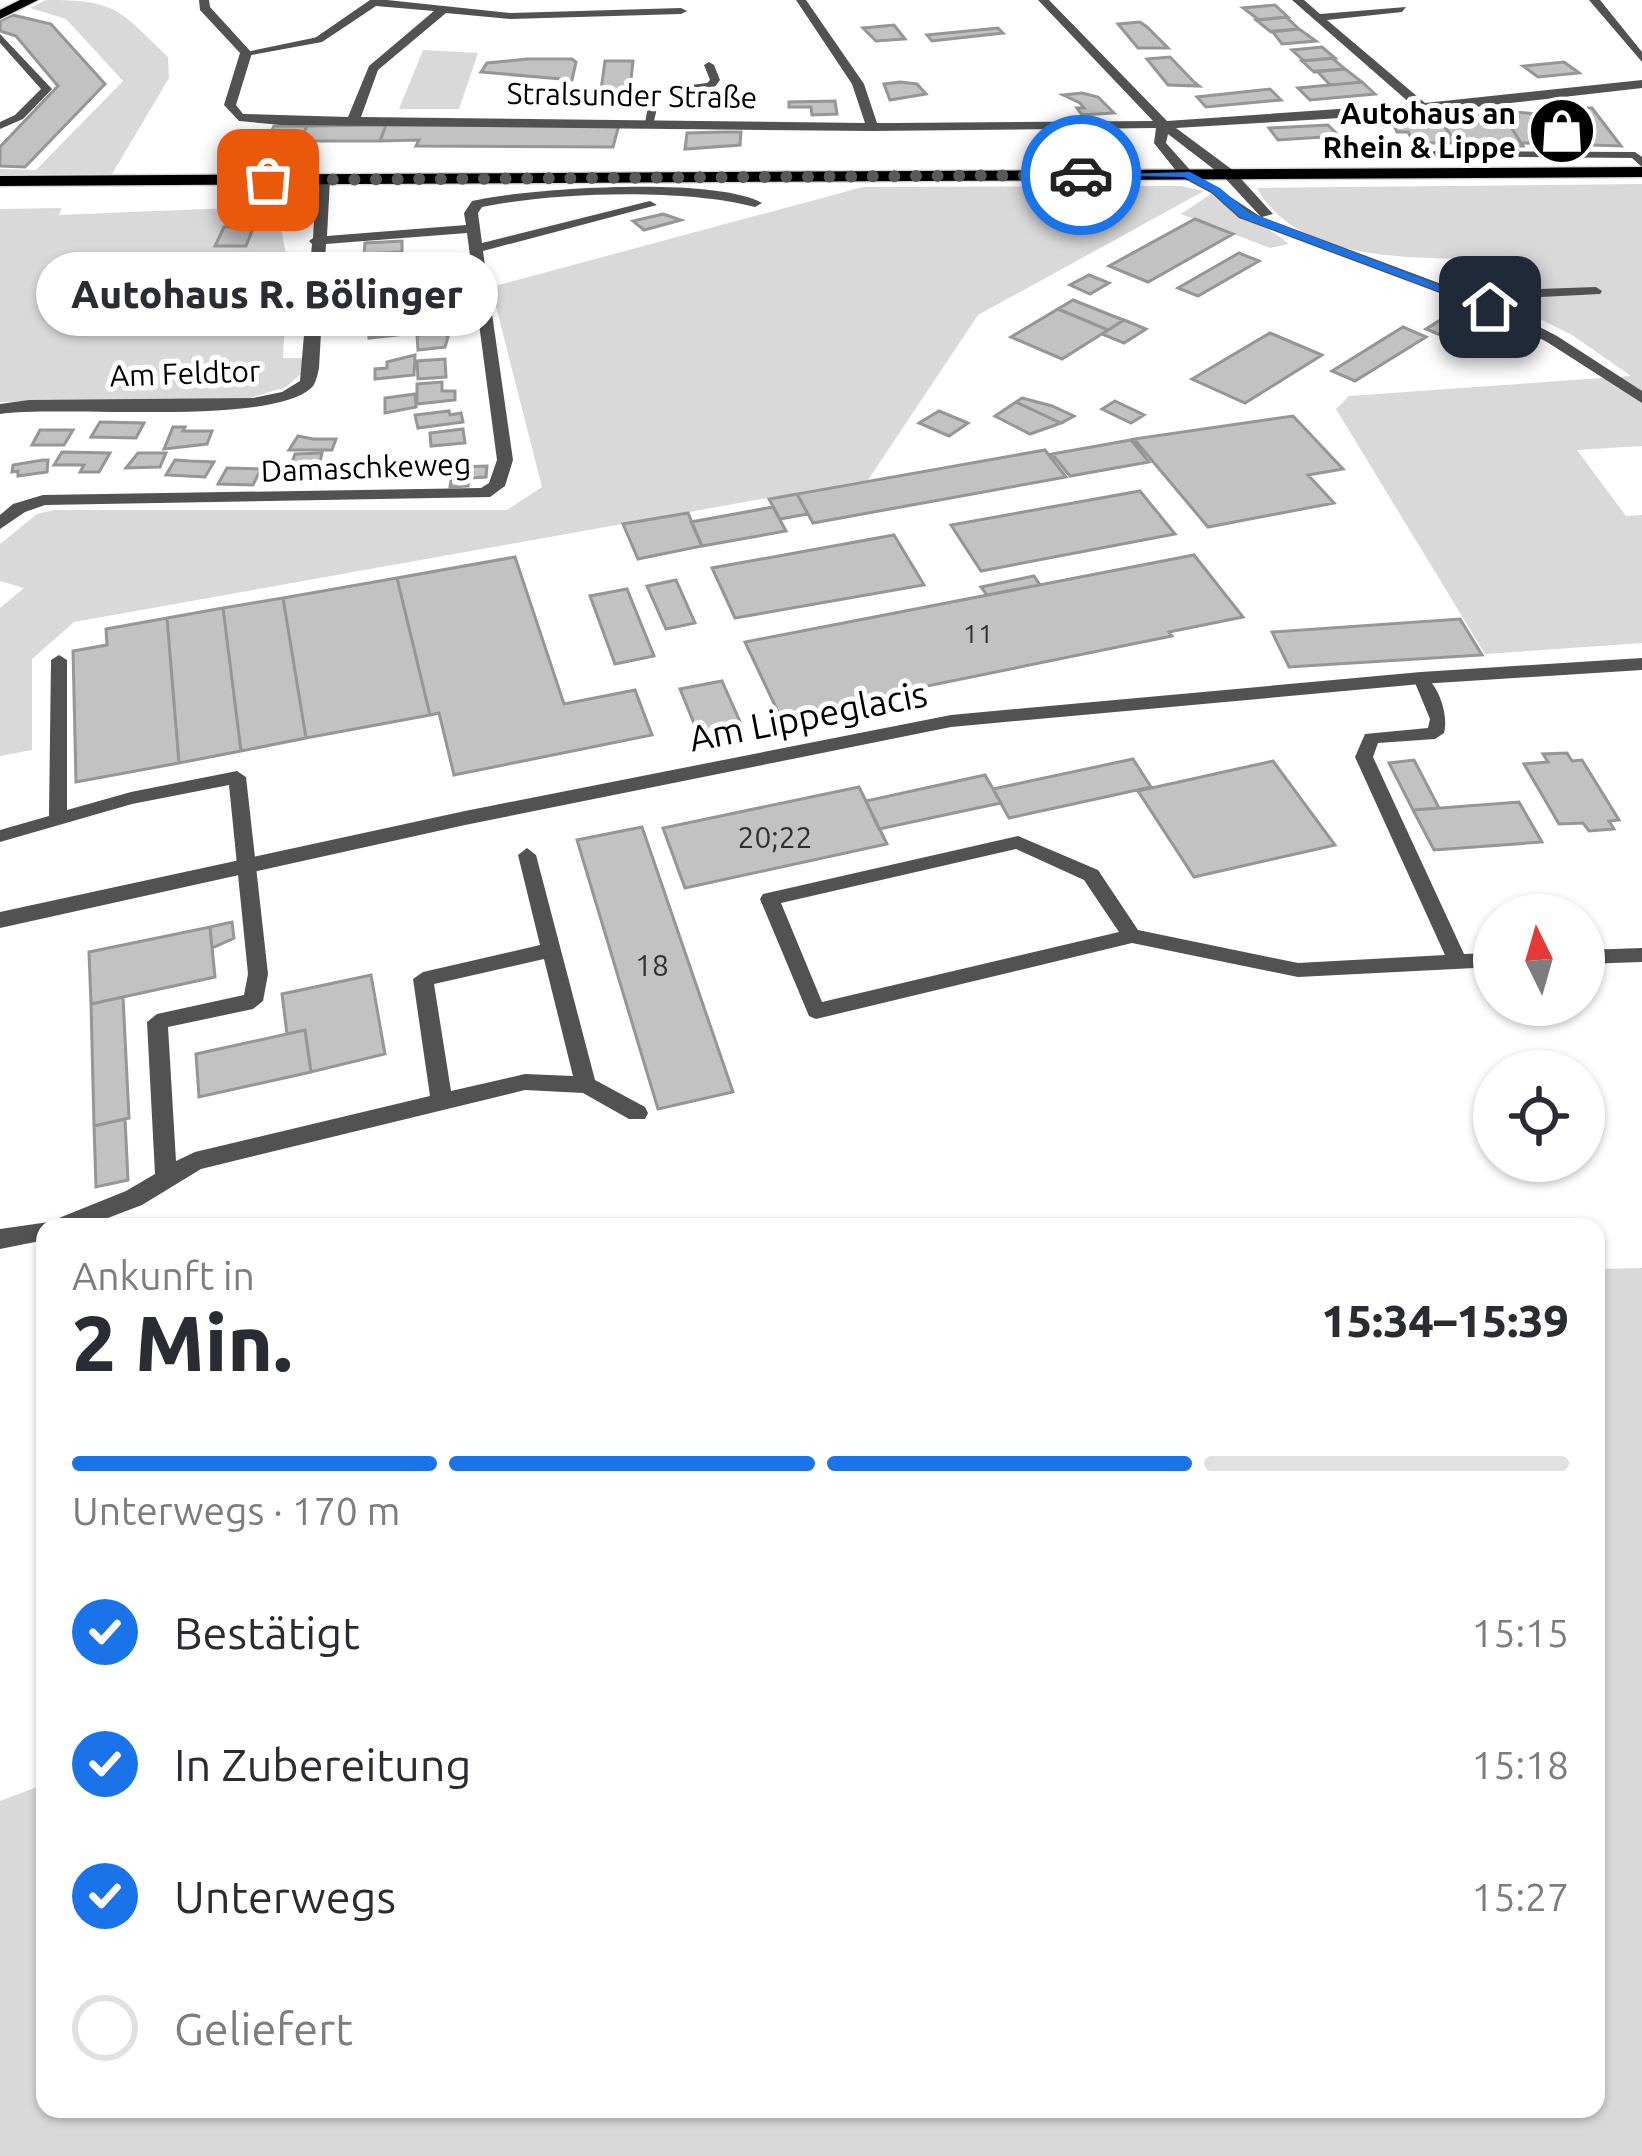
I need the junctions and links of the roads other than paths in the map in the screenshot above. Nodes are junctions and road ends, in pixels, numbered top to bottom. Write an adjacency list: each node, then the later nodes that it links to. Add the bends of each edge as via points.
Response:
1 (31, 0): 10 (main road)
2 (204, 0): 14 (street)
3 (801, 0): 23 (street, via 858,84)
4 (1043, 0): 21 (street)
5 (1297, 0): 11 (street)
6 (1594, 0): 15 (street)
7 (438, 7): 9 (street, via 579,17); 13 (street, via 374,2); 19 (street, via 373,68)
8 (1402, 9): 11 (street)
9 (680, 11)
10 (0, 15)
11 (1318, 18): 18 (street)
12 (0, 37): 22 (lane, via 47,89)
13 (318, 40): 14 (lane)
14 (246, 53): 19 (street, Stralsunder Straße, via 230,105 239,117)
15 (1642, 59)
16 (709, 64): 20 (lane, via 713,84 655,92)
17 (1642, 84): 18 (street, Stralsunder Straße)
18 (1424, 109): 21 (street, Stralsunder Straße)
19 (353, 121): 20 (street, Stralsunder Straße)
20 (649, 122): 23 (street, Stralsunder Straße)
21 (1162, 124): 23 (street, Stralsunder Straße); 26 (street, via 1160,143); 28 (street)
22 (0, 125)
23 (872, 128)
24 (1414, 154): 25 (lane)
25 (1640, 161): 28 (main road)
26 (1186, 174): 27 (main road); 28 (main road); 33 (street, via 1244,214)
27 (323, 179): 29 (main road); 34 (street, Am Feldtor)
28 (1233, 179): 33 (street, via 1268,217)
29 (0, 184)
30 (687, 195): 31 (street); 32 (street, via 490,199 471,213); 35 (street)
31 (755, 203)
32 (474, 228): 34 (street); 35 (street, Damaschkeweg)
33 (1300, 236): 37 (street)
34 (316, 241): 39 (street, Am Feldtor, via 312,365 296,391 245,405)
35 (478, 248): 40 (street, Damaschkeweg, via 505,460 497,485 484,493 44,500)
36 (1596, 291): 37 (lane, via 1540,291)
37 (1490, 307): 38 (street)
38 (1642, 398)
39 (0, 409)
40 (0, 524)
41 (59, 660): 44 (lane)
42 (1642, 664): 43 (street, Am Lippeglacis)
43 (1421, 677): 47 (street, Am Lippeglacis, via 950,721); 54 (lane, via 1438,719 1435,733 1371,739 1364,757)
44 (58, 817): 45 (lane); 47 (lane, via 232,775 240,783)
45 (0, 836)
46 (527, 855): 50 (lane)
47 (246, 866): 48 (street, Am Lippeglacis); 58 (lane, via 258,974 253,1001 157,1022)
48 (0, 920)
49 (1132, 936): 49 (lane, via 1091,875 1018,842 770,899 816,1011); 54 (lane, via 1298,970)
50 (552, 950): 55 (lane); 56 (lane, via 423,979)
51 (1642, 955): 52 (lane)
52 (1605, 956)
53 (1473, 961): 54 (lane)
54 (1458, 962)
55 (586, 1085): 56 (lane, via 525,1082); 57 (lane)
56 (442, 1102): 58 (lane, via 195,1161)
57 (638, 1113)
58 (166, 1175): 59 (lane)
59 (82, 1218)
60 (36, 1233): 61 (lane)
61 (0, 1239)

